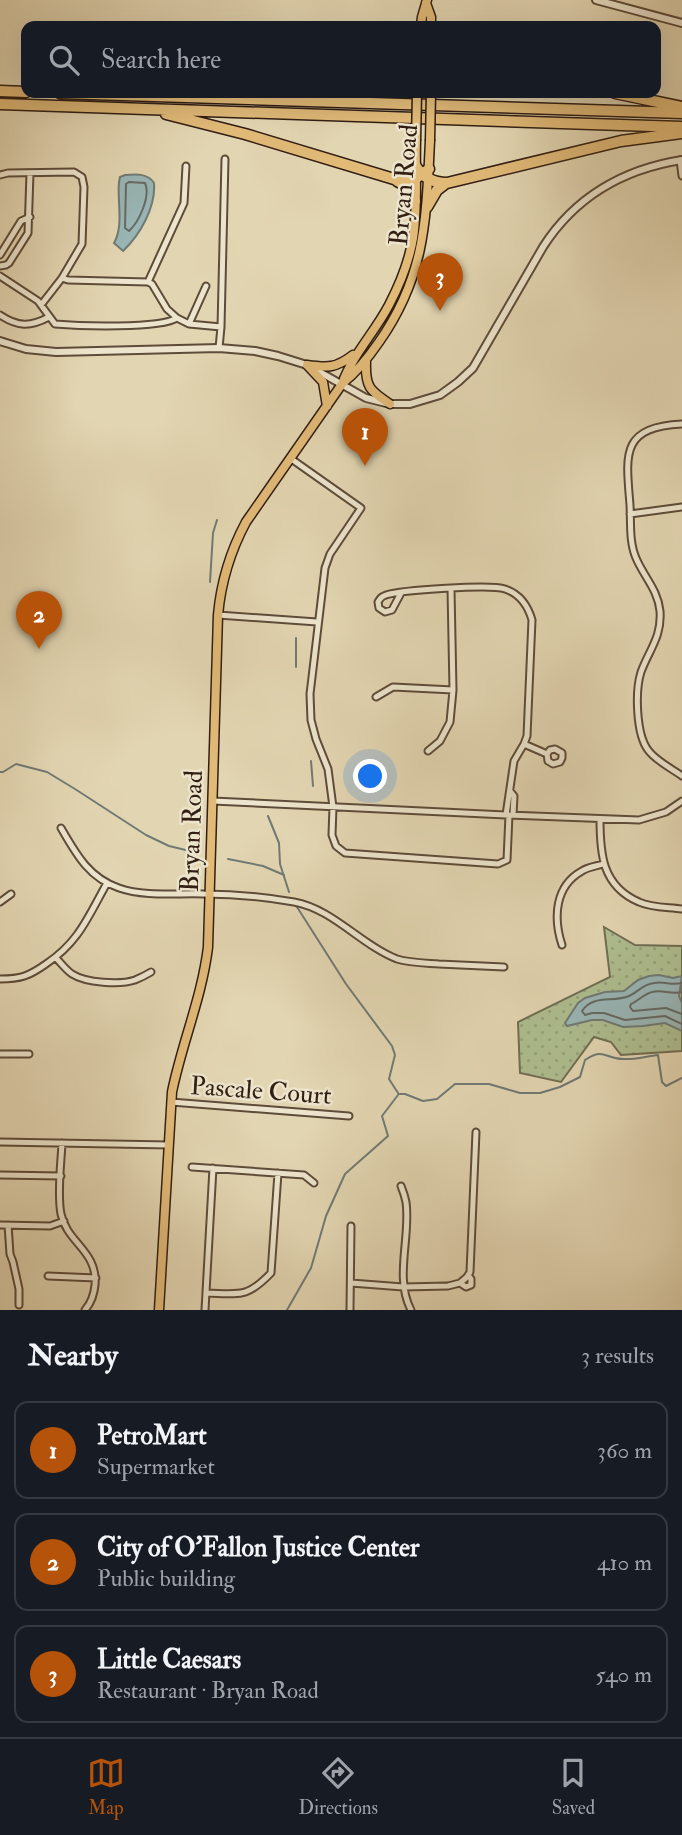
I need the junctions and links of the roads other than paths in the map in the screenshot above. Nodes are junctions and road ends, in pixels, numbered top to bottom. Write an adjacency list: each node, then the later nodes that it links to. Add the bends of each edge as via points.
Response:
1 (596, 0): 4 (street)
2 (426, 1): 3 (main road)
3 (428, 21)
4 (682, 23)
5 (0, 91): 6 (highway)
6 (21, 92)
7 (219, 98): 14 (highway)
8 (417, 98): 19 (main road, Bryan Road, bridge)
9 (431, 98): 23 (main road, Bryan Road, bridge)
10 (639, 98): 12 (highway)
11 (0, 104): 13 (highway)
12 (682, 107)
13 (145, 109): 15 (highway); 25 (highway)
14 (682, 113)
15 (682, 127)
16 (682, 133): 26 (highway, via 621,141)
17 (225, 159): 41 (street)
18 (681, 160): 24 (street); 48 (street, via 627,175 581,203 549,237 466,375 430,399)
19 (415, 165): 23 (highway)
20 (186, 166): 34 (street, via 184,204)
21 (30, 173): 22 (street); 29 (street); 33 (street, via 74,172 82,177 82,244)
22 (0, 175)
23 (424, 175): 25 (highway); 26 (highway); 27 (main road, Bryan Road); 28 (main road, Bryan Road)
24 (682, 176)
25 (394, 179): 27 (highway)
26 (447, 183): 28 (highway)
27 (415, 201): 44 (main road, Bryan Road, via 405,269)
28 (427, 207): 45 (main road, Bryan Road, via 405,298)
29 (30, 218): 30 (street, via 21,221); 31 (street, via 26,237 9,263)
30 (0, 255)
31 (0, 266)
32 (0, 276): 36 (street)
33 (62, 278): 34 (street); 36 (street)
34 (148, 282): 39 (street)
35 (206, 286): 40 (street)
36 (41, 305): 38 (street)
37 (0, 315): 38 (street, via 22,324)
38 (49, 317): 39 (street, via 59,324 131,326)
39 (177, 318): 40 (street)
40 (189, 324): 41 (street)
41 (221, 327): 43 (street)
42 (0, 341): 43 (street, via 56,352)
43 (219, 348): 46 (street, via 264,352)
44 (359, 351): 46 (main road, via 340,365); 47 (main road, Bryan Road)
45 (366, 361): 47 (main road, Bryan Road); 48 (main road, via 369,388)
46 (307, 365): 47 (street); 49 (main road, via 323,382)
47 (342, 384): 48 (street, via 366,398); 49 (main road, Bryan Road)
48 (390, 404)
49 (327, 406): 51 (main road, Bryan Road)
50 (682, 424): 53 (street, via 657,426 635,441 627,461)
51 (290, 458): 56 (main road, Bryan Road, via 235,545); 57 (street, via 361,508 330,554)
52 (682, 508): 53 (street)
53 (630, 514): 63 (street, via 635,557 656,593 660,611 660,629 639,679 640,733 652,755)
54 (451, 589): 55 (street); 58 (street); 60 (street, via 496,587 521,598 529,608)
55 (401, 593): 55 (street, via 384,596 379,608 392,610)
56 (218, 615): 57 (street); 64 (main road, Bryan Road)
57 (317, 622): 66 (street, via 311,720 328,769)
58 (453, 690): 59 (street, via 393,687); 61 (street, via 450,722 440,741)
59 (376, 697)
60 (524, 744): 62 (street); 67 (street, via 514,761)
61 (428, 751)
62 (547, 754)
63 (682, 776)
64 (213, 801): 66 (street); 73 (main road, Bryan Road)
65 (682, 801): 68 (street, via 666,812 639,820)
66 (333, 807): 67 (street); 67 (street, via 332,835 345,853 489,864 508,860)
67 (509, 815): 68 (street)
68 (600, 819): 70 (street)
69 (61, 828): 71 (street, via 94,876)
70 (603, 864): 75 (street, via 623,893 654,906); 76 (street, via 583,870 559,896)
71 (107, 883): 73 (street, via 140,892); 77 (street, via 71,945)
72 (12, 894): 74 (street)
73 (210, 894): 78 (street, via 307,905 398,959); 83 (main road, Bryan Road, via 204,979)
74 (0, 902)
75 (682, 909)
76 (562, 945)
77 (56, 958): 79 (street, via 83,979 125,981); 80 (street, via 25,977)
78 (504, 967)
79 (150, 972)
80 (0, 979)
81 (0, 1054): 82 (street)
82 (29, 1054)
83 (171, 1102): 84 (street, Pascale Court); 88 (main road, Bryan Road)
84 (349, 1116)
85 (476, 1132): 103 (street, via 468,1275 448,1286)
86 (0, 1142): 87 (street)
87 (62, 1143): 88 (street); 93 (street)
88 (169, 1145): 107 (main road, Bryan Road)
89 (192, 1167): 90 (street)
90 (213, 1168): 91 (street); 104 (street)
91 (278, 1173): 94 (street, via 304,1175); 104 (street, via 271,1273 244,1294)
92 (0, 1175): 93 (street)
93 (61, 1176): 96 (street)
94 (314, 1183)
95 (401, 1186): 103 (street, via 406,1202)
96 (64, 1221): 98 (street, via 50,1226); 101 (street, via 91,1260)
97 (0, 1225): 98 (street)
98 (8, 1225): 105 (street)
99 (351, 1226): 102 (street)
100 (48, 1276): 101 (street)
101 (96, 1278): 106 (street)
102 (351, 1283): 103 (street); 109 (street)
103 (403, 1287): 110 (street)
104 (207, 1293): 108 (street)
105 (19, 1305)
106 (85, 1310)
107 (159, 1310)
108 (205, 1310)
109 (350, 1310)
110 (411, 1310)

